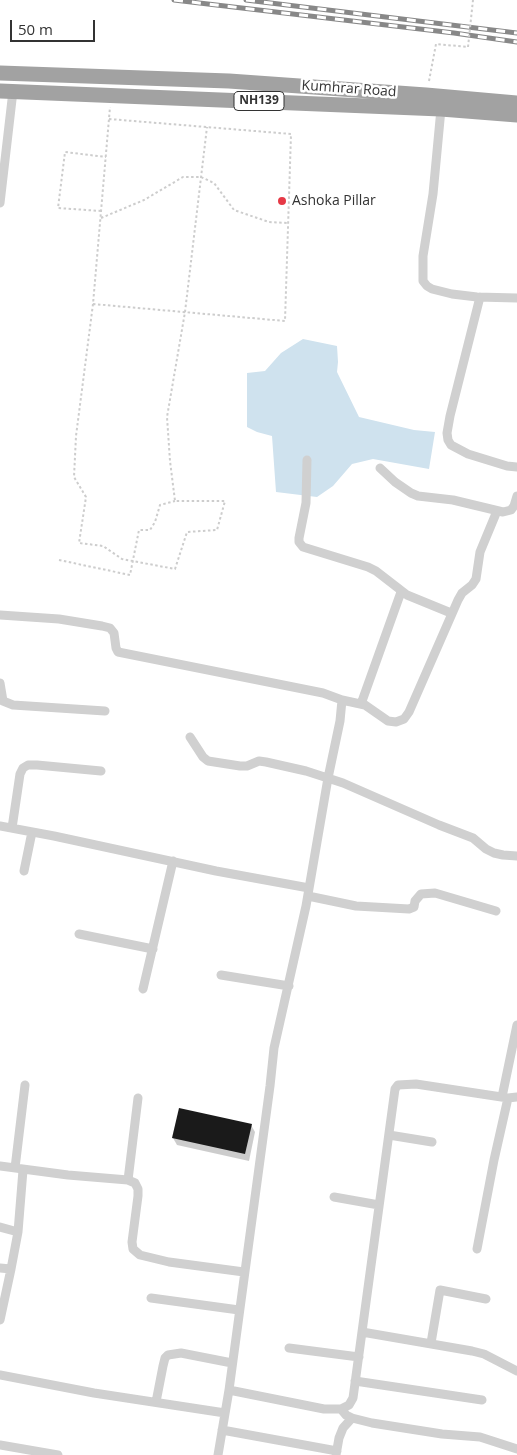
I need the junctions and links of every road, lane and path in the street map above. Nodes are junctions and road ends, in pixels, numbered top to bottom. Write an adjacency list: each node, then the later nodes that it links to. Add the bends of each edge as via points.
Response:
1 (473, 0): 6 (path, bridge, via 468,47 436,44)
2 (0, 72): 3 (highway, Kumhrar Road / NH139)
3 (71, 74): 5 (highway); 6 (highway, Kumhrar Road / NH139)
4 (6, 91): 5 (highway, Kumhrar Road / NH139); 13 (street)
5 (70, 93): 8 (highway, Kumhrar Road / NH139)
6 (426, 94): 7 (highway, Kumhrar Road / NH139)
7 (517, 103)
8 (441, 109): 9 (highway, Kumhrar Road / NH139); 17 (street, via 423,256 423,281 432,289)
9 (517, 115)
10 (207, 127): 11 (path, via 109,119); 12 (path); 16 (path, via 291,134)
11 (106, 157): 14 (path); 14 (path, via 65,152 58,208)
12 (201, 177): 15 (path, via 183,177 144,200); 16 (path, via 214,183 234,210 269,222); 20 (path)
13 (0, 202)
14 (101, 211): 15 (path)
15 (101, 218): 19 (path)
16 (288, 223): 20 (path, via 285,321)
17 (480, 297): 18 (street); 22 (street, via 450,416 448,440 451,446 463,452)
18 (517, 298)
19 (93, 304): 20 (path); 28 (path, via 76,436 74,477 86,498 79,543 103,546)
20 (184, 312): 25 (path, via 167,417)
21 (307, 460): 29 (street, via 306,503 299,542 303,547 368,567)
22 (517, 467)
23 (380, 468): 26 (street, via 418,496 453,500)
24 (517, 496): 26 (street, via 511,510)
25 (175, 501): 28 (path, via 160,505 150,530 139,530); 28 (path, via 226,501 217,530 187,532 175,569)
26 (497, 511): 30 (street, via 480,552 476,579 462,593)
27 (59, 560): 28 (path, via 130,575)
28 (133, 561)
29 (401, 592): 30 (street); 34 (street)
30 (452, 613): 34 (street, via 404,719 388,721)
31 (0, 615): 33 (street, via 102,626 114,633 116,648 123,654 323,693)
32 (0, 683): 35 (street, via 3,701 13,705)
33 (342, 700): 34 (street); 38 (street)
34 (361, 704)
35 (105, 711)
36 (190, 737): 38 (street, via 208,761 240,766 259,761)
37 (101, 771): 40 (street, via 37,765 23,768)
38 (328, 778): 42 (street, via 473,838 494,853); 45 (street)
39 (0, 826): 40 (street)
40 (12, 828): 41 (street)
41 (32, 832): 43 (street); 44 (street)
42 (517, 856)
43 (173, 861): 45 (street); 48 (street)
44 (24, 871)
45 (308, 892): 46 (street, via 361,906 409,909 414,907 421,894 435,893); 50 (street)
46 (496, 911)
47 (79, 934): 48 (street)
48 (153, 949): 51 (street)
49 (221, 975): 50 (street)
50 (289, 986): 68 (street, via 274,1048)
51 (143, 989)
52 (517, 1025): 54 (street)
53 (25, 1085): 59 (street)
54 (509, 1097): 56 (street, via 416,1084 398,1085); 65 (street)
55 (138, 1098): 60 (street)
56 (389, 1135): 57 (street); 62 (street)
57 (432, 1142)
58 (0, 1166): 59 (street)
59 (19, 1169): 60 (street); 64 (street)
60 (128, 1180): 68 (street, via 138,1189 133,1249 169,1262)
61 (334, 1197): 62 (street)
62 (380, 1205): 73 (street)
63 (0, 1227): 64 (street)
64 (18, 1232): 67 (street)
65 (477, 1249)
66 (0, 1268): 67 (street)
67 (11, 1269): 72 (street)
68 (244, 1272): 71 (street)
69 (151, 1298): 71 (street)
70 (486, 1299): 74 (street, via 440,1290)
71 (239, 1310): 77 (street)
72 (0, 1320)
73 (362, 1332): 74 (street); 76 (street)
74 (430, 1343): 78 (street, via 484,1354)
75 (289, 1348): 76 (street)
76 (358, 1357): 80 (street)
77 (232, 1363): 81 (street); 83 (street, via 181,1353 168,1355)
78 (517, 1371)
79 (0, 1375): 83 (street)
80 (355, 1381): 82 (street); 84 (street, via 350,1405)
81 (229, 1390): 84 (street, via 324,1409); 85 (street)
82 (482, 1400)
83 (156, 1402): 85 (street)
84 (341, 1409): 86 (street)
85 (225, 1413): 87 (street)
86 (352, 1418): 89 (street, via 442,1434 480,1437); 90 (street, via 344,1428)
87 (222, 1430): 90 (street); 92 (street)
88 (0, 1445): 91 (street)
89 (517, 1449)
90 (337, 1453)
91 (58, 1455)
92 (218, 1455)

